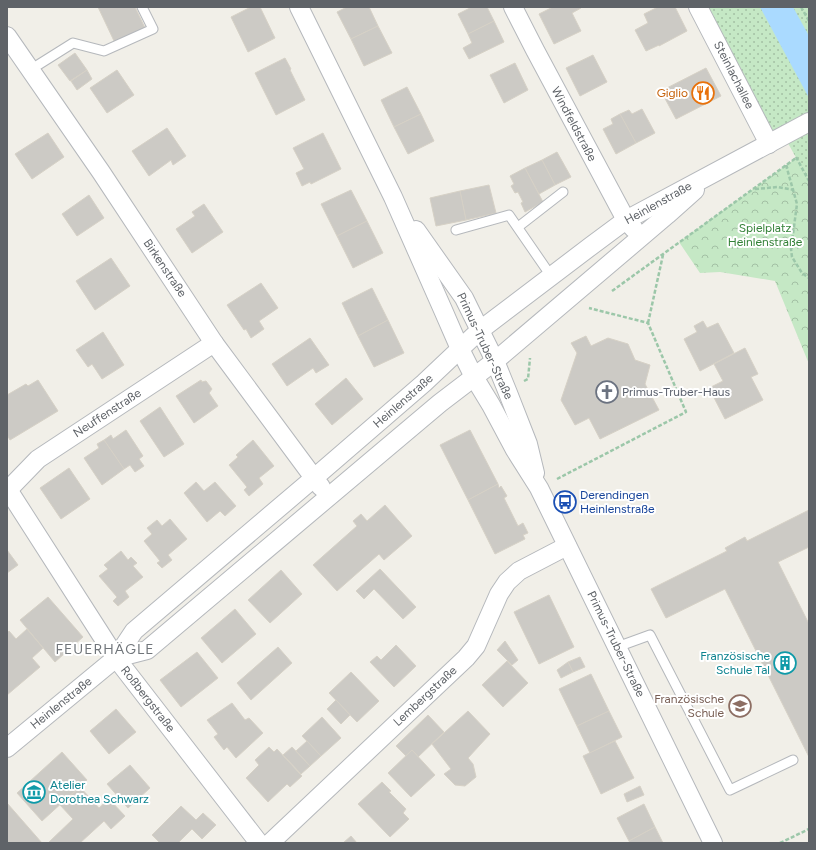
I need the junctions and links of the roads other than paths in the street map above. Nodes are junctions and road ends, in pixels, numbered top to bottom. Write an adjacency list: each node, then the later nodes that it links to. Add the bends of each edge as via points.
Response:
1 (142, 7): 6 (lane, via 153,29 104,51 73,43)
2 (299, 7): 10 (street, Primus-Truber-Straße)
3 (513, 7): 11 (street, Windfeldstraße)
4 (698, 7): 7 (street, Steinlachallee)
5 (7, 36): 6 (street, Birkenstraße)
6 (30, 70): 17 (street, Birkenstraße)
7 (790, 133): 8 (street, Heinlenstraße)
8 (714, 173): 11 (street, Heinlenstraße); 14 (street, Heinlenstraße)
9 (563, 192): 12 (lane)
10 (393, 196): 16 (street, Primus-Truber-Straße, via 464,298); 18 (street, Primus-Truber-Straße)
11 (626, 220): 14 (street, Windfeldstraße); 15 (street, Heinlenstraße)
12 (518, 227): 13 (lane, via 509,215); 15 (lane)
13 (456, 230)
14 (640, 238): 19 (street, Heinlenstraße)
15 (551, 276): 16 (street, Heinlenstraße)
16 (479, 331): 18 (street, Heinlenstraße); 19 (street, Primus-Truber-Straße)
17 (214, 343): 21 (street, Birkenstraße); 23 (street, Neuffenstraße, via 38,459)
18 (460, 349): 20 (street, Primus-Truber-Straße); 21 (street, Heinlenstraße)
19 (495, 361): 20 (street, Heinlenstraße); 22 (street, Primus-Truber-Straße, via 528,444)
20 (474, 377): 22 (street, Primus-Truber-Straße); 24 (street, Heinlenstraße)
21 (314, 478): 24 (street, Birkenstraße); 27 (street, Heinlenstraße, via 134,631)
22 (539, 488): 25 (street, Primus-Truber-Straße)
23 (7, 490): 27 (street, Roßbergstraße)
24 (329, 496): 27 (street, Heinlenstraße, via 147,650)
25 (567, 546): 26 (street, Primus-Truber-Straße); 31 (street, Lembergstraße, via 519,571 507,582 498,594 476,646 466,658)
26 (617, 647): 29 (lane, via 650,635 730,790); 32 (street, Primus-Truber-Straße)
27 (116, 658): 28 (street, Heinlenstraße); 30 (street, Roßbergstraße)
28 (7, 748)
29 (793, 760)
30 (260, 843)
31 (270, 843)
32 (713, 843)

